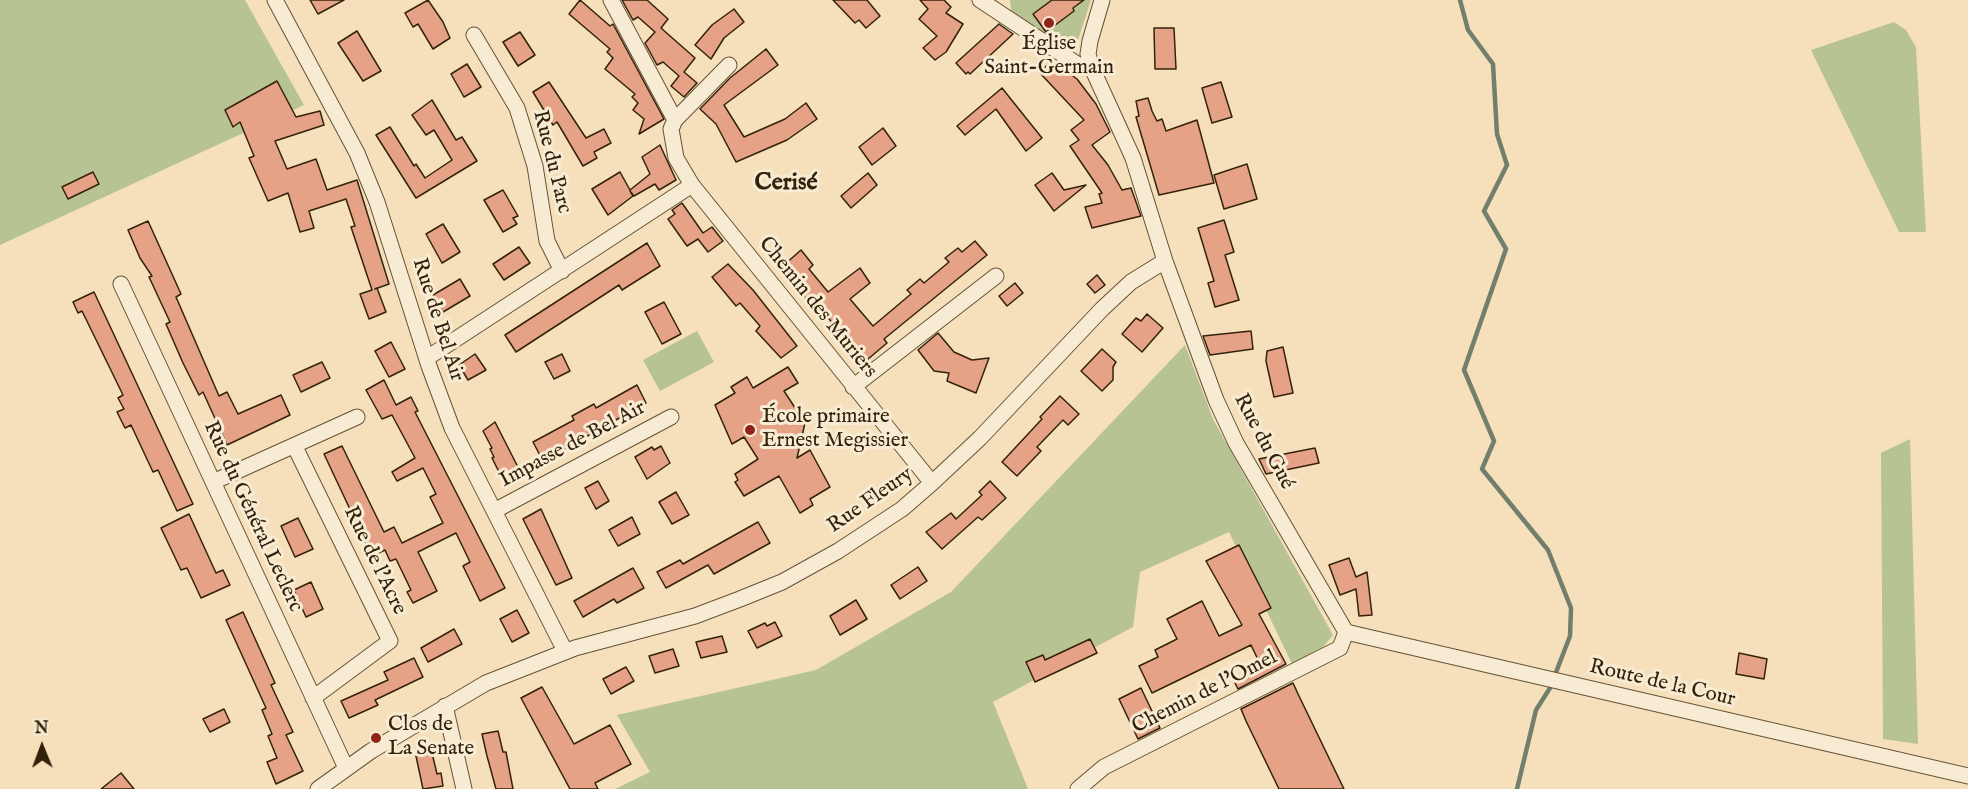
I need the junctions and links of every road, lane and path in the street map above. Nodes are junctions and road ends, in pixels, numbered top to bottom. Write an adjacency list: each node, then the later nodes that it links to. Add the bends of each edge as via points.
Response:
1 (275, 0): 14 (street, Rue de Bel Air, via 357,153 377,202)
2 (611, 0): 8 (street)
3 (1102, 0): 7 (street, via 1088,54)
4 (987, 4): 7 (street, via 1080,66)
5 (474, 35): 11 (street, Rue du Parc, via 517,108 535,166 547,241)
6 (729, 65): 8 (street)
7 (1092, 68): 10 (street, Rue du Gué, via 1133,158)
8 (675, 120): 9 (street, Chemin des Muriers, via 671,129 674,151)
9 (692, 185): 11 (street); 15 (street, Chemin des Muriers)
10 (1165, 261): 20 (street, Rue Fleury, via 1131,282 1102,309); 22 (street, Rue du Gué, via 1216,400 1236,443)
11 (562, 271): 14 (street)
12 (996, 276): 15 (street)
13 (121, 284): 19 (street, Rue du Général Leclerc)
14 (427, 358): 21 (street, Rue de Bel Air, via 452,428)
15 (853, 387): 20 (street, Chemin des Muriers)
16 (357, 417): 18 (street)
17 (671, 417): 21 (street, Impasse de Bel Air)
18 (295, 447): 19 (street); 24 (street, Rue de l'Acre, via 390,641)
19 (213, 482): 24 (street, Rue du Général Leclerc)
20 (932, 483): 23 (street, Rue Fleury, via 902,509 782,582 695,616)
21 (494, 510): 23 (street, Rue de Bel Air)
22 (1346, 632): 27 (street, Route de la Cour); 30 (street, Chemin de l'Omel, via 1340,648 1104,767)
23 (565, 651): 25 (street, Rue Fleury, via 486,683)
24 (313, 698): 26 (street, Rue du Général Leclerc)
25 (445, 706): 26 (street, Rue Fleury); 29 (street)
26 (346, 768): 28 (street, Rue Fleury)
27 (1968, 776)
28 (318, 789)
29 (464, 789)
30 (1078, 789)

